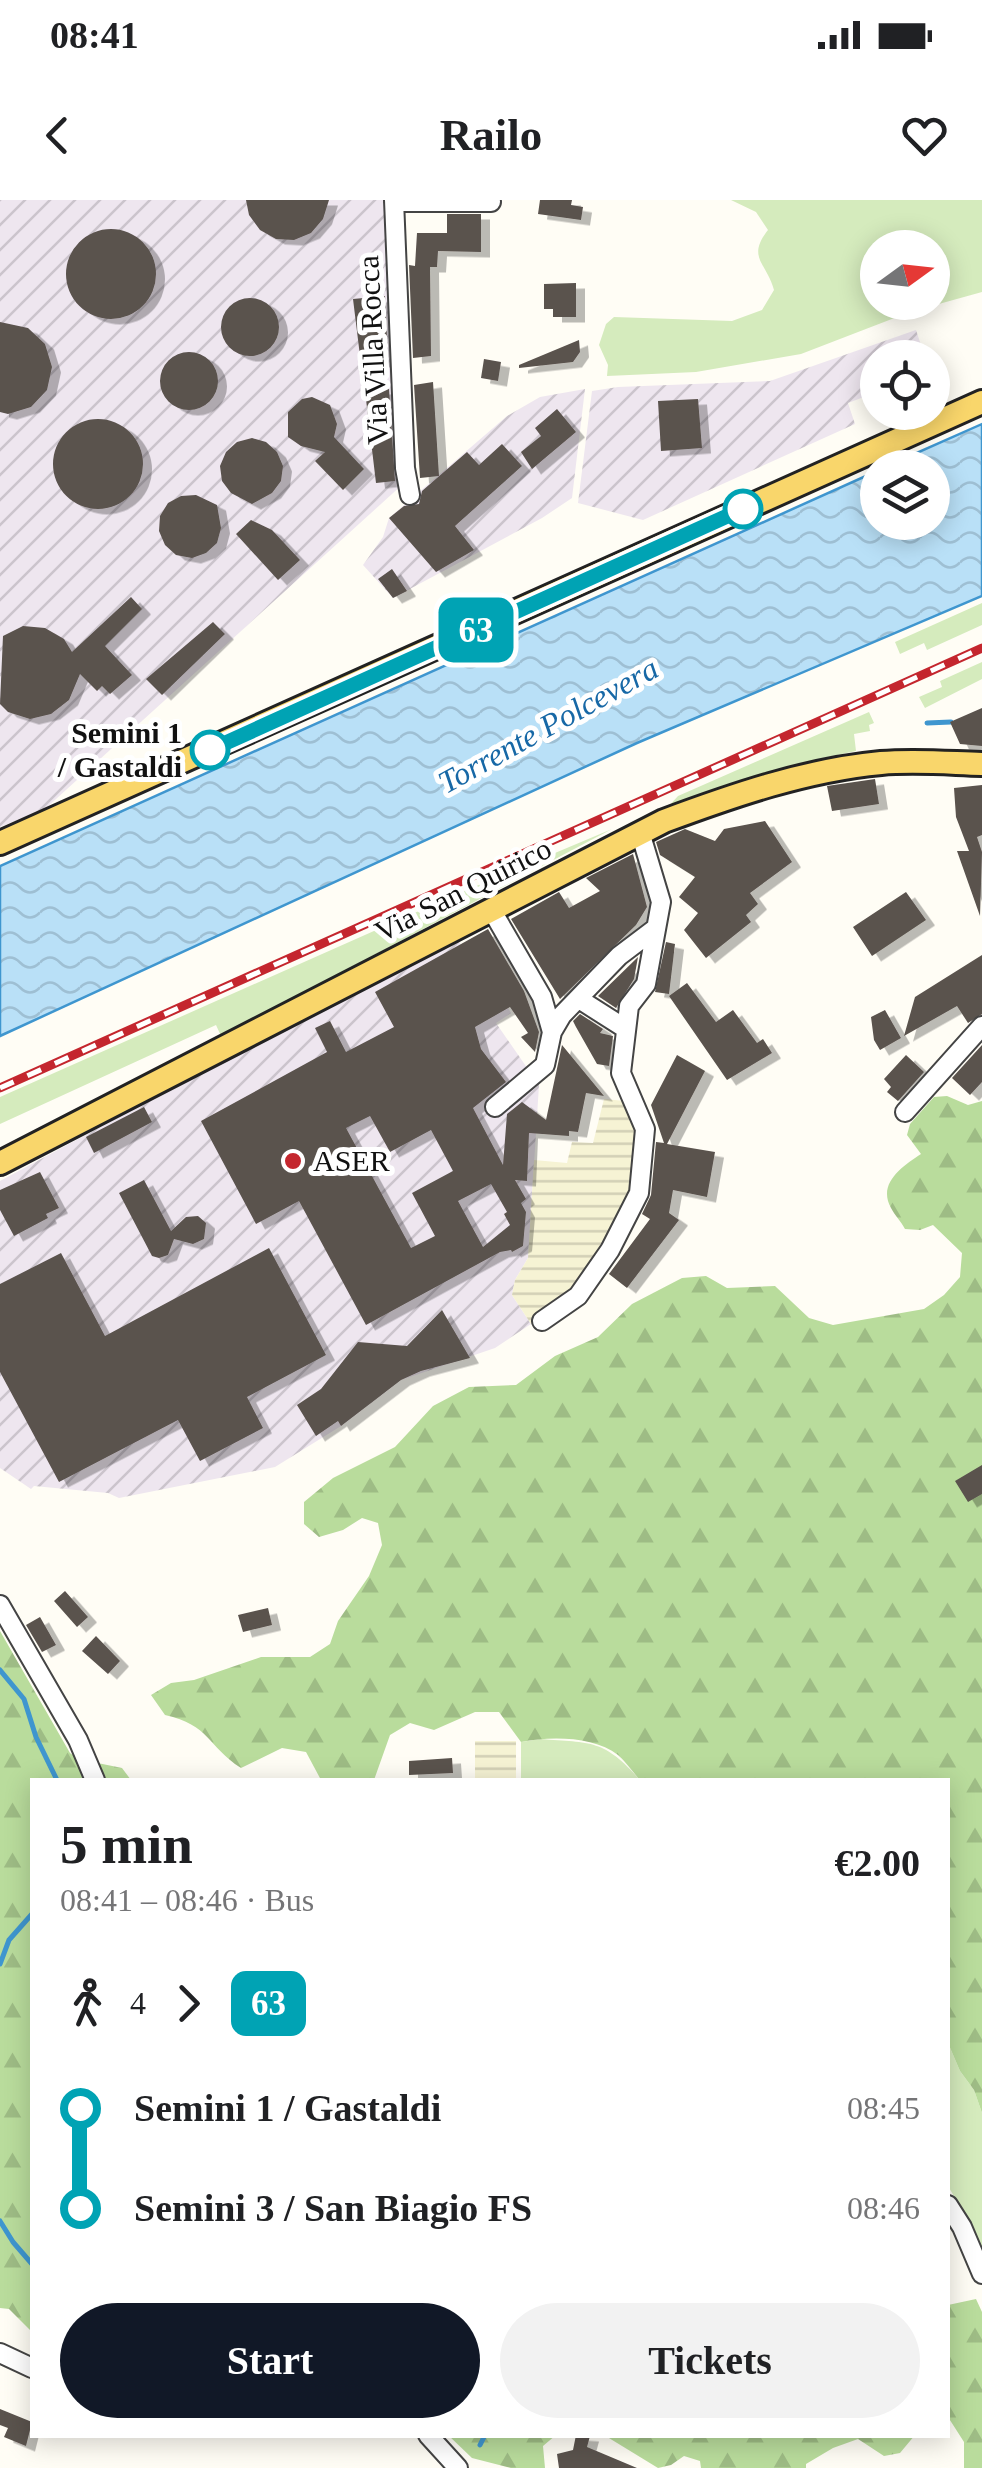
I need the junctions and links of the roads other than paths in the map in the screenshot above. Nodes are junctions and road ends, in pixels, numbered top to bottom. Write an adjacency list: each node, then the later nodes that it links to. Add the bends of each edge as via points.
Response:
1 (394, 201): 2 (street, Via Villa Rocca); 4 (street, Via Villa Rocca)
2 (491, 202)
3 (982, 402): 7 (main road)
4 (410, 495)
5 (982, 764): 6 (main road, Via San Quirico, via 905,762 832,770 768,785)
6 (640, 832): 8 (main road, Via San Quirico); 9 (street, via 660,902)
7 (0, 843)
8 (491, 910): 13 (street, via 542,997); 16 (main road, Via San Quirico)
9 (656, 928): 10 (street); 12 (street, via 646,984 629,1006)
10 (579, 1000): 12 (street); 13 (street)
11 (982, 1026): 15 (street)
12 (626, 1029): 17 (street, via 620,1073 645,1129 639,1193 578,1296)
13 (552, 1032): 14 (street, via 545,1065)
14 (495, 1107)
15 (905, 1112)
16 (0, 1163)
17 (542, 1321)
18 (0, 1605): 19 (street)
19 (94, 1778)
20 (950, 2208): 21 (street)
21 (982, 2274)
22 (0, 2352): 23 (street)
23 (30, 2367)
24 (431, 2438): 25 (street)
25 (458, 2468)

